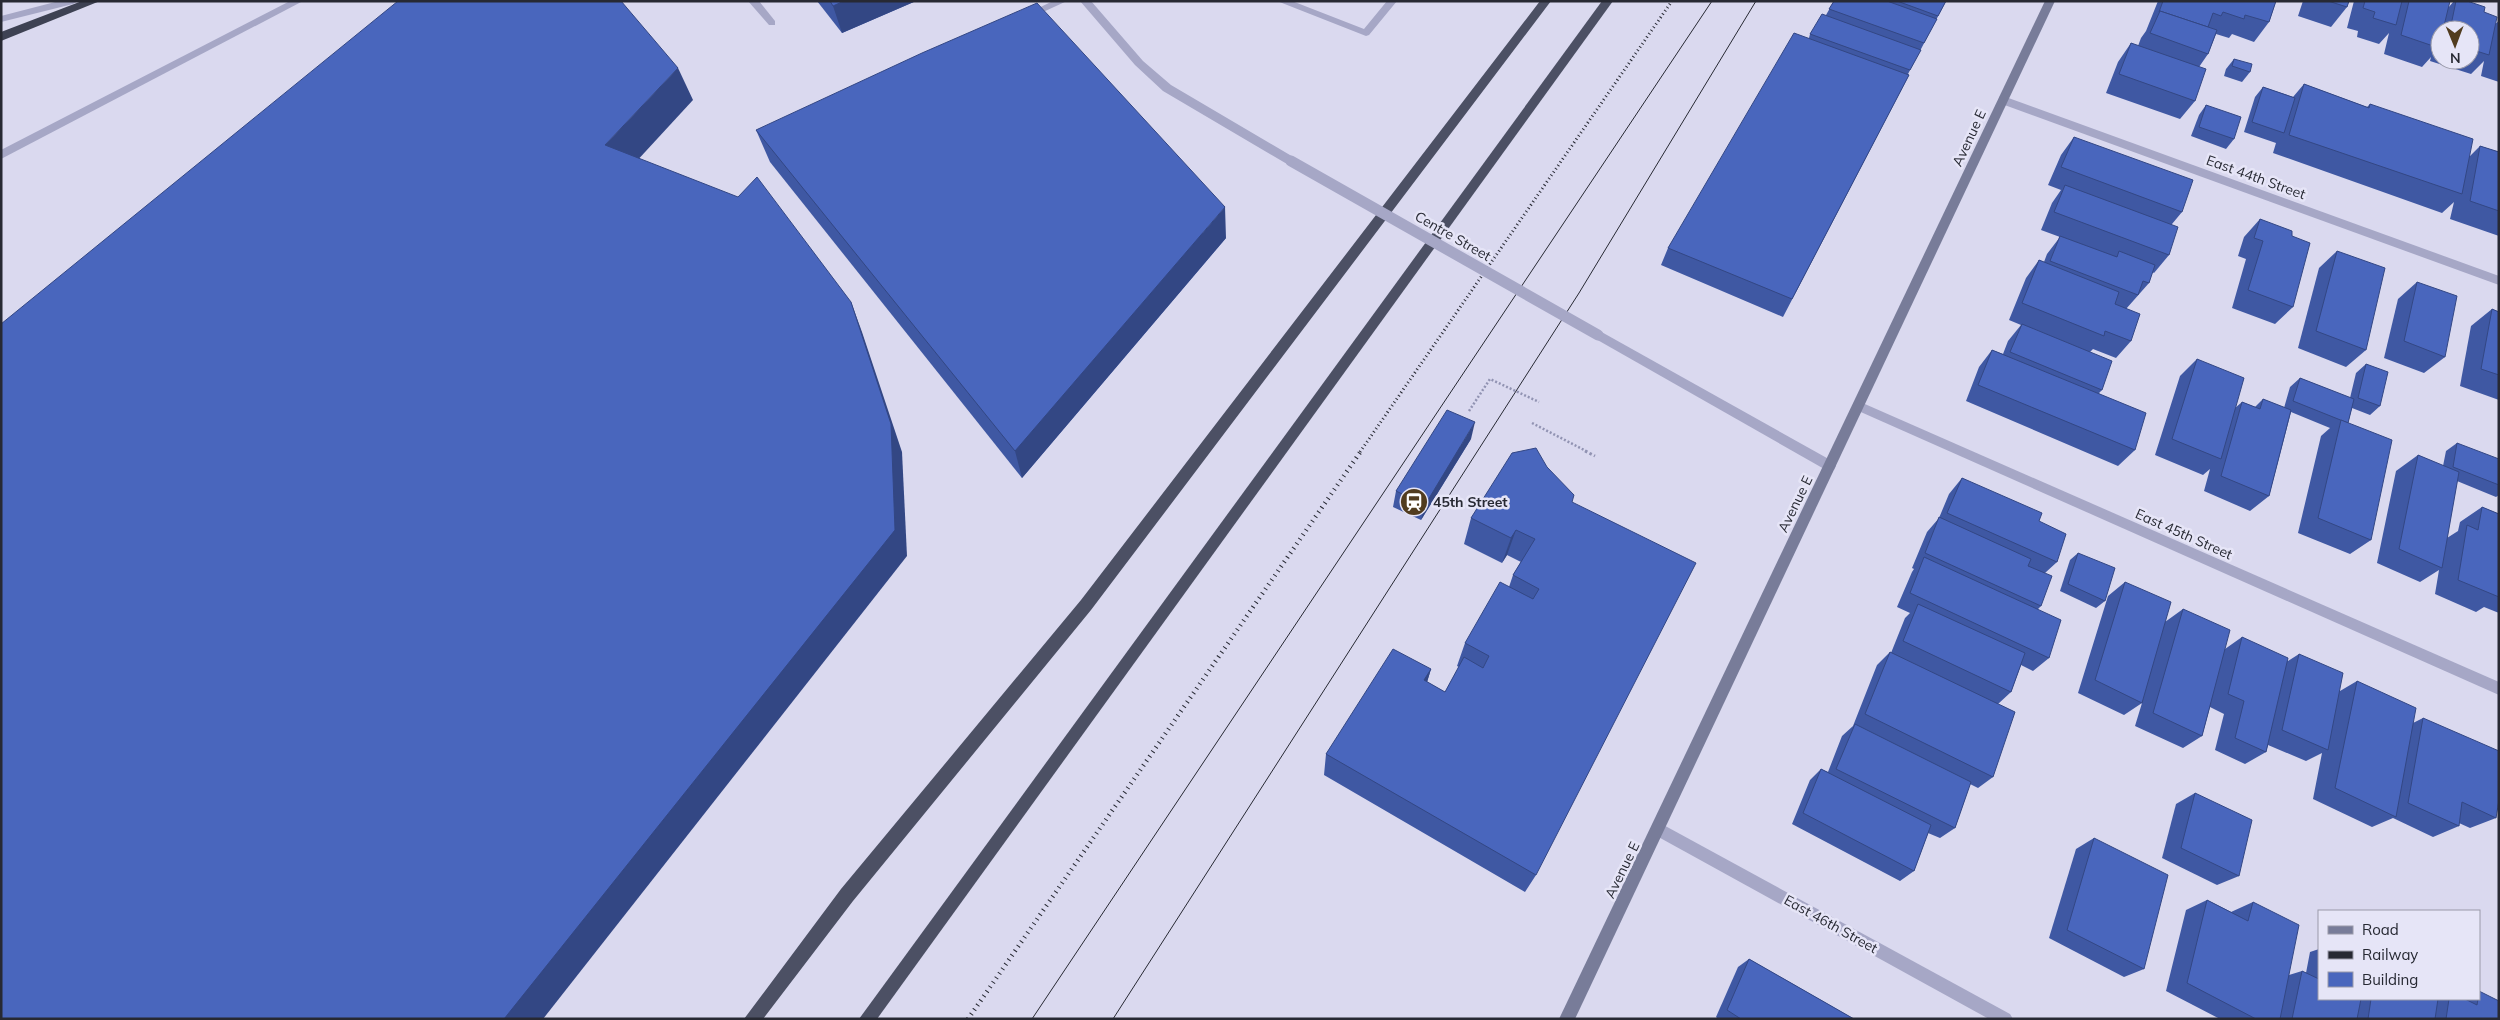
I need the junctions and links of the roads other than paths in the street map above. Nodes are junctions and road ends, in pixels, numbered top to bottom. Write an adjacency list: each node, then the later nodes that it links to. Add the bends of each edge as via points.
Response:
1 (73, 1): 12 (street)
2 (94, 1): 15 (highway)
3 (298, 1): 17 (street)
4 (753, 1): 14 (street)
5 (1062, 1): 13 (street)
6 (1085, 1): 20 (street, Centre Street, bridge, via 1139,63 1167,88)
7 (1282, 1): 8 (street, via 1366,33)
8 (1392, 1)
9 (1546, 1): 23 (highway, via 1086,605 847,895)
10 (1608, 1): 24 (highway)
11 (2050, 1): 16 (main road, Avenue E)
12 (1, 19)
13 (1017, 20)
14 (772, 23)
15 (1, 36)
16 (2003, 100): 18 (street, East 44th Street); 19 (main road, Avenue E)
17 (1, 155)
18 (2499, 282)
19 (1858, 406): 20 (main road, Avenue E); 21 (street, East 45th Street)
20 (1830, 466): 22 (main road, Avenue E)
21 (2499, 689)
22 (1658, 829): 25 (main road, Avenue E); 26 (street, East 46th Street)
23 (752, 1019)
24 (867, 1019)
25 (1567, 1019)
26 (2005, 1019)

